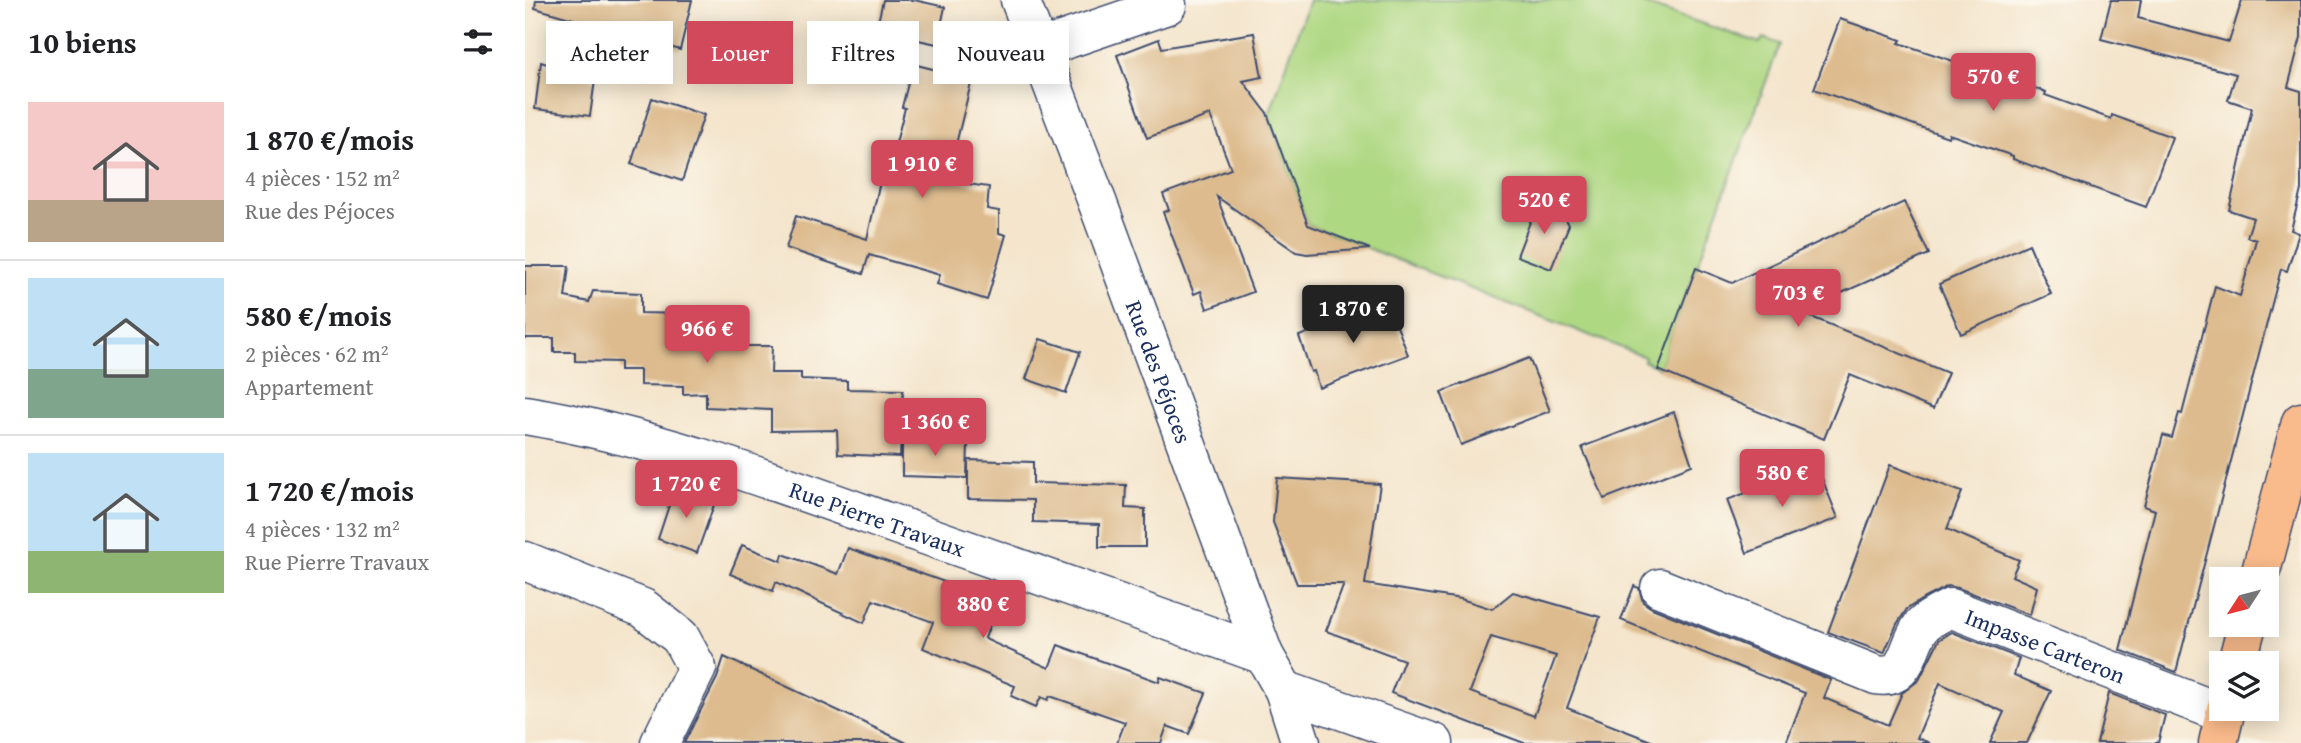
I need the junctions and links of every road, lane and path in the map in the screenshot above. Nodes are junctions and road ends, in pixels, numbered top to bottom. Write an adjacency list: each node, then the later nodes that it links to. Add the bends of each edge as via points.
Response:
1 (1020, 0): 3 (street, Rue des Péjoces)
2 (1167, 5): 4 (street)
3 (1028, 21)
4 (1069, 38)
5 (1052, 84): 11 (street, Rue des Péjoces)
6 (525, 415): 11 (street, Rue Pierre Travaux, via 576,424 701,459)
7 (2301, 422): 9 (main road)
8 (525, 561): 14 (street, via 643,608 680,637 697,667)
9 (2262, 567)
10 (1660, 588): 13 (street, Impasse Carteron, via 1888,677 1898,673 1922,625 1950,608)
11 (1264, 655): 12 (street, Rue des Péjoces)
12 (1285, 690): 15 (street, Rue des Péjoces); 16 (street)
13 (2223, 722)
14 (660, 743)
15 (1301, 743)
16 (1434, 743)

